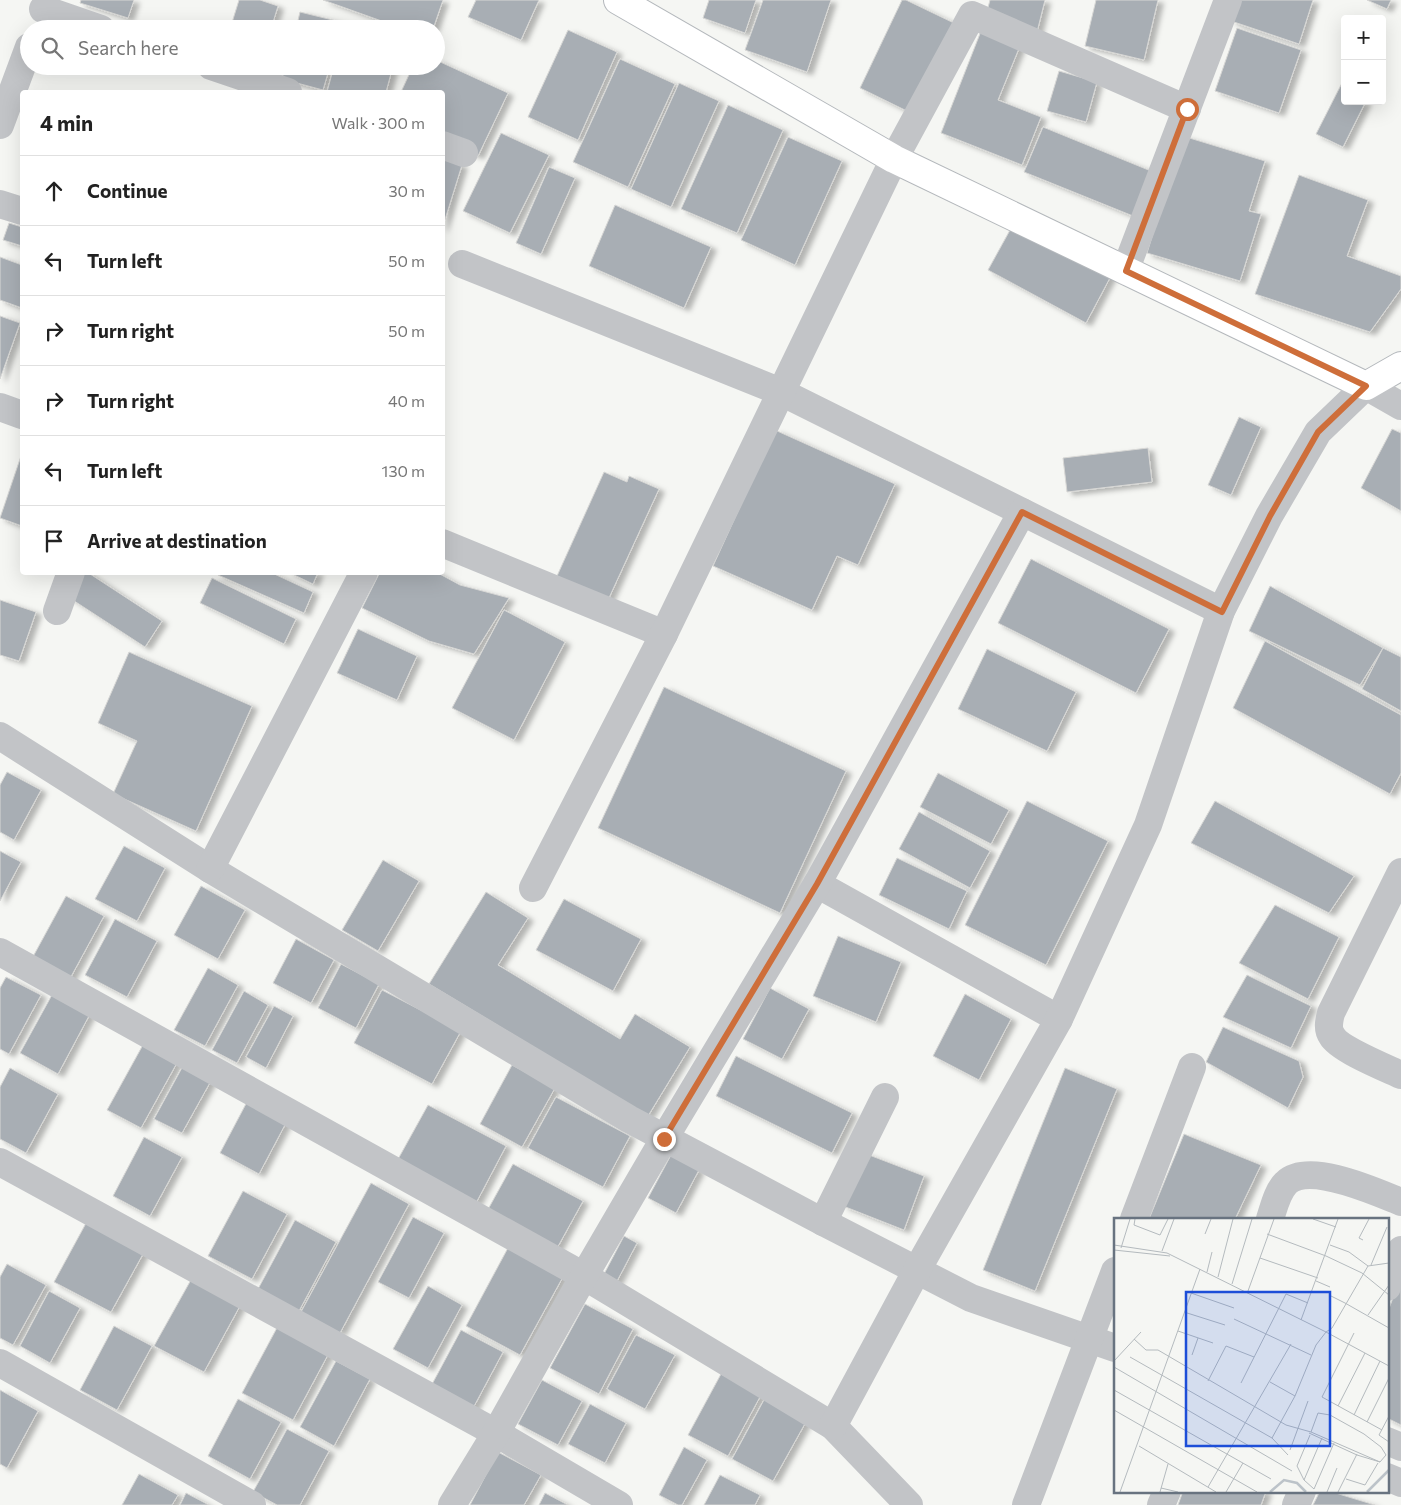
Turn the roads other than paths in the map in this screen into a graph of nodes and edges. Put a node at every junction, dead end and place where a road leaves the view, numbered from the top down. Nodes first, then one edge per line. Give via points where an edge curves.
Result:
1 (618, 0) edge
2 (1228, 0) edge
3 (42, 12) edge
4 (70, 20) edge
5 (20, 71) edge
6 (238, 75) edge
7 (282, 90) edge
8 (1187, 109) junction
9 (0, 125) edge
10 (894, 159) junction
11 (0, 204) edge
12 (20, 211) edge
13 (462, 264) dead end
14 (1126, 271) junction
15 (1401, 366) edge
16 (1366, 386) junction
17 (781, 392) junction
18 (1401, 406) edge
19 (0, 407) edge
20 (20, 414) edge
21 (1022, 512) junction
22 (445, 544) edge
23 (70, 575) edge
24 (362, 575) edge
25 (57, 612) dead end
26 (1222, 612) junction
27 (664, 634) junction
28 (0, 736) edge
29 (210, 869) junction
30 (1401, 872) edge
31 (817, 884) junction
32 (533, 888) dead end
33 (0, 952) edge
34 (1059, 1020) junction
35 (1192, 1066) dead end
36 (1401, 1075) edge
37 (885, 1097) dead end
38 (664, 1139) junction
39 (0, 1162) edge
40 (1401, 1202) edge
41 (1134, 1218) edge
42 (1270, 1218) edge
43 (822, 1222) junction
44 (1401, 1250) edge
45 (917, 1270) junction
46 (1114, 1274) edge
47 (584, 1276) junction
48 (1388, 1284) edge
49 (1089, 1340) junction
50 (1114, 1348) edge
51 (0, 1363) edge
52 (833, 1426) junction
53 (496, 1433) junction
54 (1388, 1441) edge
55 (1401, 1447) edge
56 (1388, 1476) edge
57 (1401, 1483) edge
58 (1167, 1492) edge
59 (1302, 1492) edge
60 (252, 1505) edge
61 (452, 1505) edge
62 (619, 1505) edge
63 (909, 1505) edge
64 (1026, 1505) edge
65 (1161, 1505) edge
66 (1296, 1505) edge

1 - 10 main road
2 - 8 street
3 - 4 street
5 - 9 street
6 - 7 street
8 - 10 street via 972,15
8 - 14 street
10 - 14 main road
10 - 17 street
11 - 12 street
13 - 17 street
14 - 16 main road
15 - 16 main road
16 - 18 street
16 - 26 street via 1318,432 1270,516
17 - 21 street
17 - 27 street
19 - 20 street
21 - 26 street
21 - 31 street
22 - 27 street
23 - 25 street
24 - 29 street
26 - 34 street via 1148,825
27 - 32 street
28 - 29 street
29 - 38 street
30 - 36 street via 1331,1013 1328,1026 1332,1037 1342,1046
31 - 34 street
31 - 38 street
33 - 47 street
34 - 45 street
35 - 41 street
37 - 43 street
38 - 43 street
38 - 47 street
39 - 53 street
40 - 42 street via 1344,1180 1297,1177 1280,1190
43 - 45 street
44 - 48 street
45 - 49 street via 971,1298
45 - 52 street
46 - 49 street
47 - 52 street
47 - 53 street
49 - 50 street
49 - 64 street
51 - 60 street
52 - 63 street
53 - 61 street
53 - 62 street
54 - 55 street
56 - 57 street
58 - 65 street
59 - 66 street

